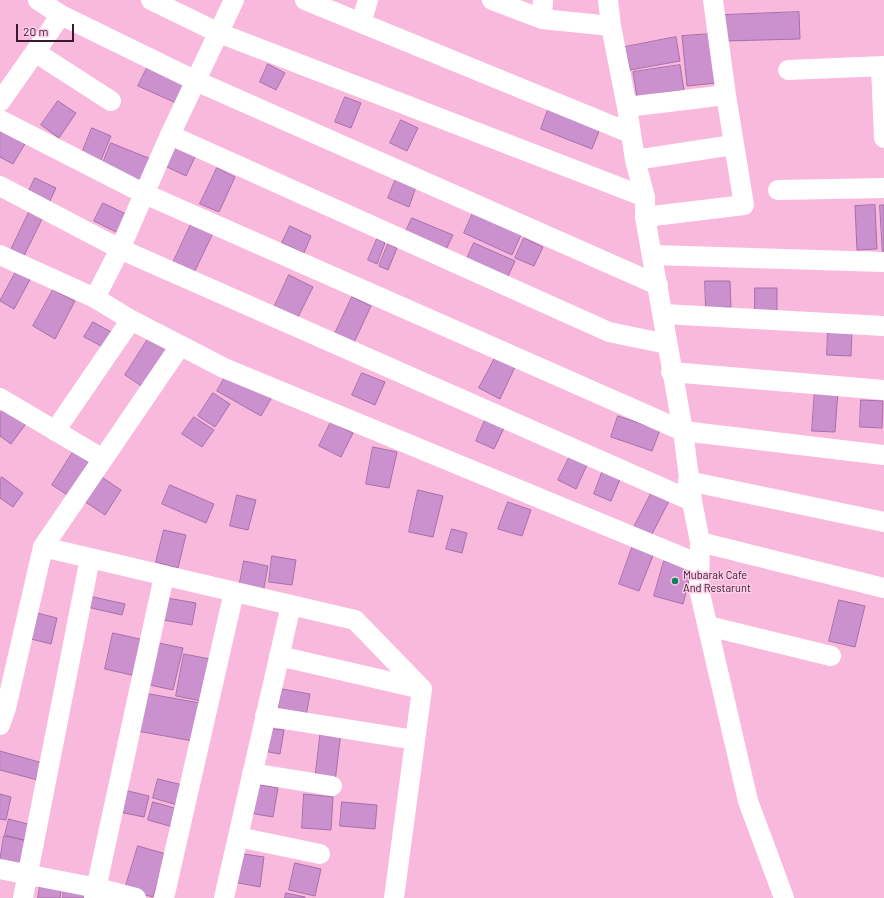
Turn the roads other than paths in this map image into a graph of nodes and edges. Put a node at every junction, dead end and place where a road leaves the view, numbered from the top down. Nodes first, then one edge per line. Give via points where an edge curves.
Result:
1 (38, 0) edge
2 (151, 0) edge
3 (234, 0) edge
4 (305, 0) edge
5 (368, 0) edge
6 (492, 0) edge
7 (543, 0) edge
8 (608, 0) edge
9 (713, 0) edge
10 (61, 15) junction
11 (542, 20) junction
12 (360, 23) junction
13 (611, 26) junction
14 (219, 33) junction
15 (35, 52) junction
16 (882, 67) edge
17 (788, 70) dead end
18 (196, 81) junction
19 (726, 96) junction
20 (111, 101) dead end
21 (0, 102) edge
22 (627, 107) junction
23 (0, 120) edge
24 (630, 133) junction
25 (170, 135) junction
26 (884, 138) edge
27 (733, 145) junction
28 (635, 160) junction
29 (0, 186) edge
30 (884, 188) edge
31 (778, 190) dead end
32 (145, 194) junction
33 (645, 198) junction
34 (645, 217) junction
35 (120, 249) junction
36 (0, 255) edge
37 (653, 255) junction
38 (884, 262) edge
39 (658, 285) junction
40 (94, 298) junction
41 (663, 314) junction
42 (132, 320) junction
43 (884, 326) edge
44 (667, 344) junction
45 (180, 346) junction
46 (671, 372) junction
47 (884, 390) edge
48 (0, 398) edge
49 (54, 431) junction
50 (683, 431) junction
51 (884, 455) edge
52 (102, 460) junction
53 (688, 481) junction
54 (692, 502) junction
55 (884, 522) edge
56 (700, 542) junction
57 (43, 547) junction
58 (90, 558) junction
59 (699, 564) junction
60 (164, 576) junction
61 (884, 588) edge
62 (234, 592) junction
63 (291, 605) junction
64 (708, 626) junction
65 (279, 656) junction
66 (831, 656) dead end
67 (422, 689) junction
68 (265, 716) junction
69 (0, 725) edge
70 (415, 740) junction
71 (252, 773) junction
72 (332, 786) dead end
73 (238, 837) junction
74 (320, 854) dead end
75 (0, 870) edge
76 (28, 875) junction
77 (96, 893) edge
78 (23, 898) edge
79 (136, 898) edge
80 (164, 898) edge
81 (224, 898) edge
82 (394, 898) edge
83 (784, 898) edge

1 - 10 street
2 - 14 street
3 - 14 street
4 - 12 street
5 - 12 street
6 - 11 street
7 - 11 street
8 - 13 street
9 - 19 street
10 - 15 street
10 - 18 street
11 - 13 street
12 - 24 street
13 - 22 street
14 - 18 street
14 - 33 street
15 - 20 street
15 - 21 street
16 - 17 street
16 - 26 street
18 - 25 street
18 - 39 street
19 - 22 street
19 - 27 street
22 - 24 street
23 - 32 street
24 - 28 street
25 - 32 street
25 - 44 street via 609,332
27 - 28 street
27 - 34 street via 744,205
28 - 33 street
29 - 35 street
30 - 31 street
32 - 35 street
32 - 50 street
33 - 34 street
34 - 37 street
35 - 40 street
35 - 54 street
36 - 40 street
37 - 38 street
37 - 39 street
39 - 41 street
40 - 42 street
41 - 43 street
41 - 44 street
42 - 45 street
42 - 49 street
44 - 46 street
45 - 52 street
45 - 59 street via 224,368
46 - 47 street
46 - 50 street
48 - 49 street
49 - 52 street
50 - 51 street
50 - 53 street
52 - 57 street
53 - 54 street
53 - 55 street
54 - 56 street
56 - 59 street
56 - 61 street
57 - 58 street
57 - 69 street
58 - 60 street
58 - 76 street
59 - 64 street via 699,589
60 - 62 street
60 - 77 street
62 - 63 street
62 - 80 street
63 - 65 street
63 - 67 street via 355,620
64 - 66 street
64 - 83 street via 748,801
65 - 67 street
65 - 68 street
67 - 70 street
68 - 70 street
68 - 71 street
70 - 82 street
71 - 72 street
71 - 73 street
73 - 74 street
73 - 81 street
75 - 76 street
76 - 77 street
76 - 78 street
77 - 79 street

